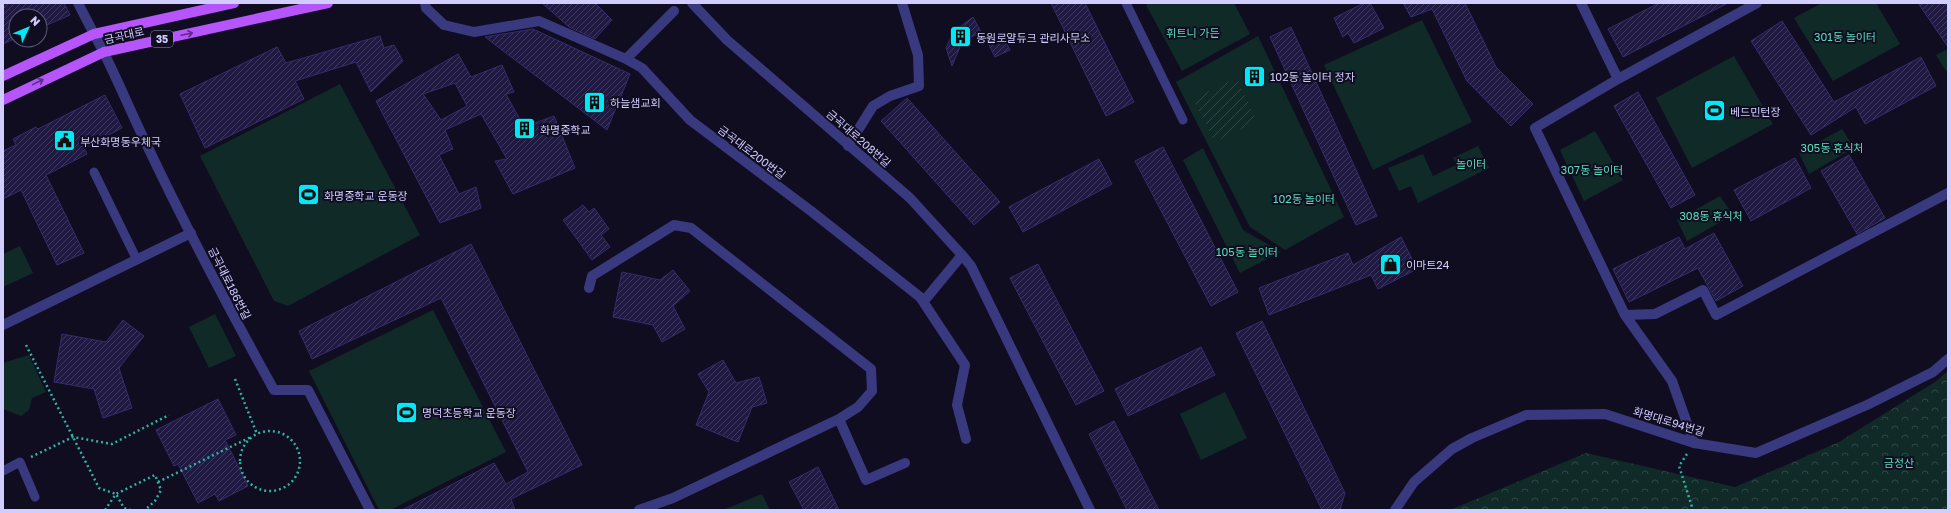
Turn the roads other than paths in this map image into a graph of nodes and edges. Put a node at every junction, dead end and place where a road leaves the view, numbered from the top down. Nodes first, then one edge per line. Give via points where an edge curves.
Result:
1 (78, 3) edge
2 (234, 3) edge
3 (328, 3) edge
4 (425, 3) edge
5 (692, 3) edge
6 (902, 3) edge
7 (1126, 3) edge
8 (1581, 3) edge
9 (1757, 3) edge
10 (674, 11) dead end
11 (94, 34) junction
12 (104, 52) junction
13 (626, 59) junction
14 (3, 76) edge
15 (1618, 79) junction
16 (3, 100) edge
17 (1183, 120) dead end
18 (848, 146) junction
19 (94, 172) dead end
20 (1948, 192) edge
21 (191, 233) junction
22 (962, 256) junction
23 (137, 260) junction
24 (589, 288) dead end
25 (924, 302) junction
26 (1625, 315) junction
27 (3, 325) edge
28 (1948, 359) edge
29 (839, 419) junction
30 (966, 439) dead end
31 (1694, 443) junction
32 (905, 463) dead end
33 (3, 471) edge
34 (35, 497) dead end
35 (370, 510) edge
36 (639, 510) edge
37 (1090, 510) edge
38 (1395, 510) edge

1 - 11 street, 금곡대로186번길
2 - 11 main road, 금곡대로 / 35
12 -> 3 main road, 금곡대로 / 35
4 - 13 street, 금곡대로200번길 via 426,8 444,25 474,32 539,21
5 - 18 street, 금곡대로208번길 via 727,40
6 - 18 street via 918,55 919,86 890,96 873,106
7 - 17 lane
8 - 15 street
9 - 15 street
10 - 13 street
11 - 12 street, 금곡대로186번길
11 - 14 main road, 금곡대로 / 35
16 -> 12 main road, 금곡대로 / 35
12 - 21 street, 금곡대로186번길
13 - 25 street, 금곡대로200번길 via 642,68 690,120 811,211
15 - 26 street via 1535,128
18 - 22 street, 금곡대로208번길 via 910,198
19 - 23 lane
20 - 26 street via 1716,315 1703,290 1655,314
21 - 23 street
21 - 35 street, 금곡대로186번길 via 274,390 308,390
22 - 25 street
22 - 37 street, 금곡대로208번길 via 971,266
23 - 27 street
24 - 29 street via 592,276 674,225 691,228 871,369 872,391 858,407
25 - 30 street, 금곡대로200번길 via 965,365 957,405
26 - 31 street via 1672,381
28 - 31 street, 화명대로94번길 via 1933,372 1867,405 1756,453
29 - 32 street via 866,480
29 - 36 street via 673,498
31 - 38 street, 화명대로94번길 via 1605,414 1526,415 1452,449 1414,482
33 - 34 lane via 20,462

